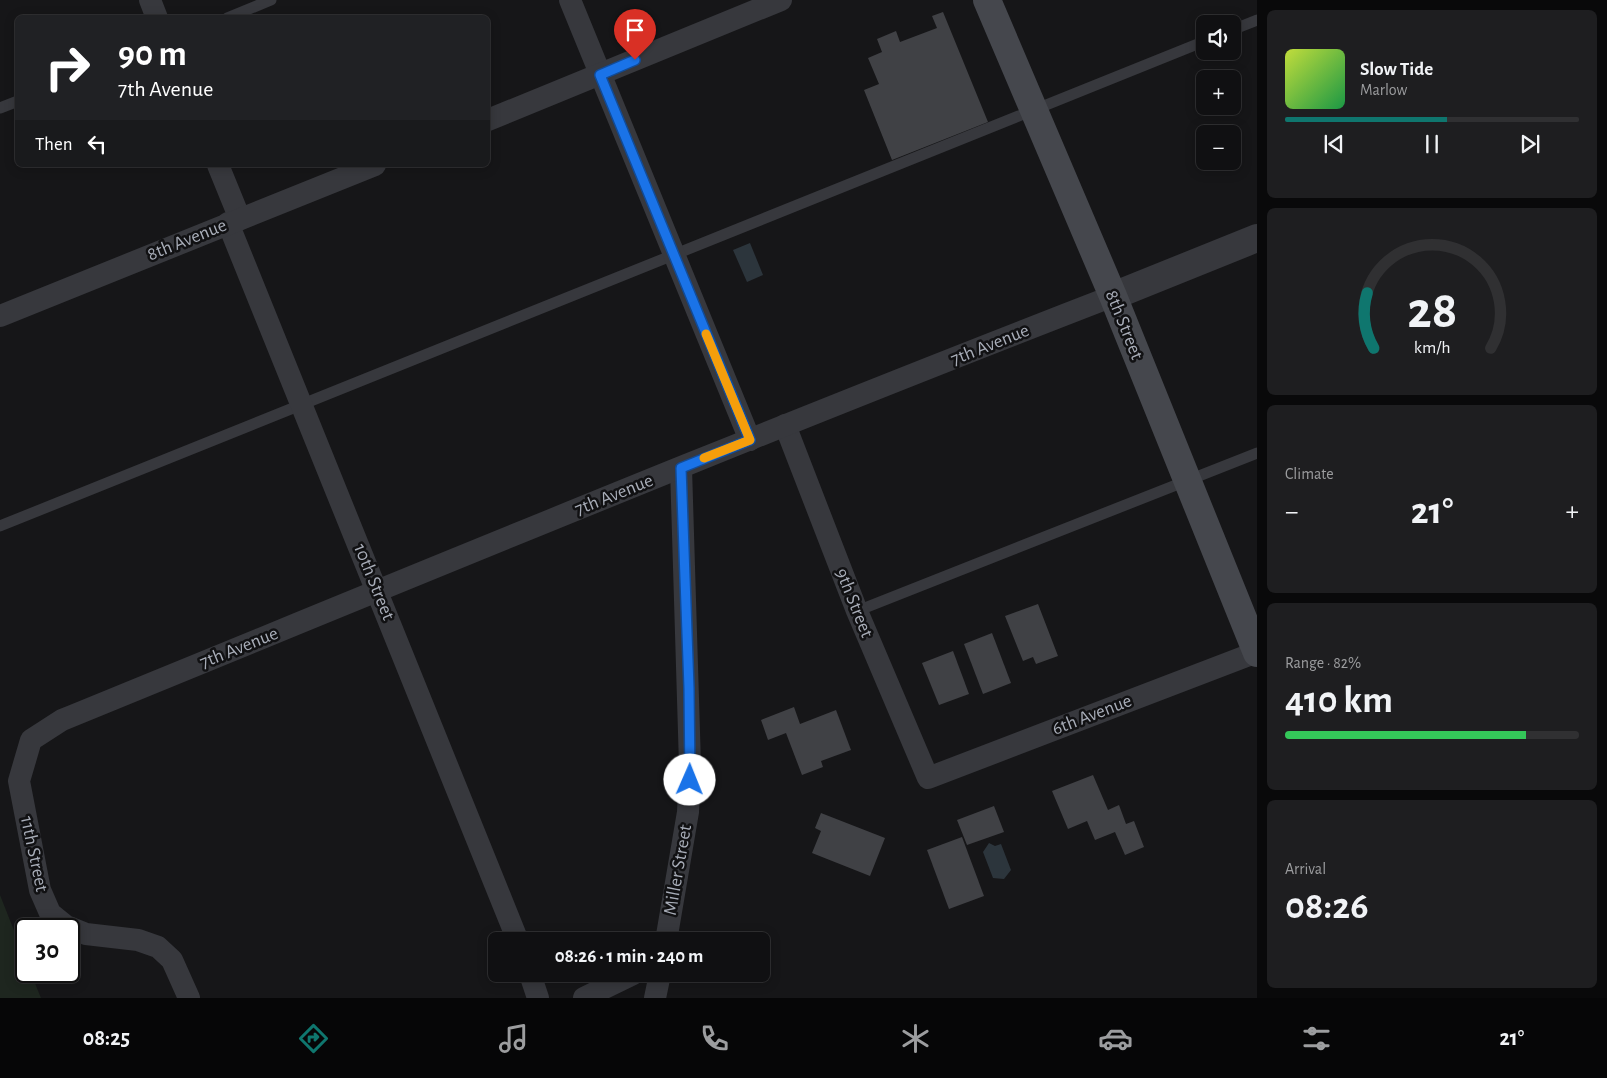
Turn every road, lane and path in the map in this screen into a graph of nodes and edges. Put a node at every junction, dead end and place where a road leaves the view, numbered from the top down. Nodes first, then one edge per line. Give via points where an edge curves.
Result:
1 (150, 0) edge
2 (271, 0) edge
3 (570, 0) edge
4 (781, 0) edge
5 (987, 0) edge
6 (156, 15) edge
7 (234, 15) edge
8 (1257, 20) edge
9 (1241, 26) edge
10 (1196, 45) edge
11 (600, 75) junction
12 (15, 102) edge
13 (0, 108) edge
14 (1034, 111) junction
15 (490, 119) edge
16 (219, 167) edge
17 (370, 167) edge
18 (234, 221) junction
19 (1257, 238) edge
20 (673, 255) junction
21 (1113, 296) junction
22 (0, 316) edge
23 (302, 405) junction
24 (785, 425) junction
25 (750, 440) junction
26 (1257, 453) edge
27 (681, 468) junction
28 (1188, 481) junction
29 (0, 526) edge
30 (378, 591) junction
31 (857, 611) junction
32 (1257, 652) edge
33 (31, 740) joint
34 (928, 778) joint
35 (514, 932) edge
36 (668, 932) edge
37 (533, 982) edge
38 (617, 982) edge
39 (658, 982) edge
40 (188, 998) edge
41 (538, 998) edge
42 (584, 998) edge
43 (655, 998) edge

1 - 6 street
2 - 7 lane
3 - 11 street
4 - 11 street
5 - 14 main road, 8th Street
8 - 9 lane
10 - 14 lane
11 - 15 street
11 - 20 street
12 - 13 lane
14 - 20 lane
14 - 21 main road, 8th Street
16 - 18 street, 10th Street
17 - 18 street, 8th Avenue
18 - 22 street, 8th Avenue
18 - 23 street, 10th Street
19 - 21 street, 7th Avenue
20 - 23 lane
20 - 25 street
21 - 24 street, 7th Avenue
21 - 28 main road, 8th Street
23 - 29 lane
23 - 30 street, 10th Street
24 - 25 street, 7th Avenue
24 - 31 street, 9th Street
25 - 27 street, 7th Avenue
26 - 28 lane
27 - 30 street, 7th Avenue
27 - 36 street, Miller Street via 690,765 688,812
28 - 31 lane
28 - 32 main road, 8th Street
30 - 33 street, 7th Avenue via 62,720
30 - 35 street, 10th Street
31 - 34 street, 9th Street
32 - 34 street, 6th Avenue
33 - 40 street, 11th Street via 19,781 40,890 50,913 66,926 86,934 138,940 158,946 172,960
37 - 41 street
38 - 42 street
39 - 43 street

